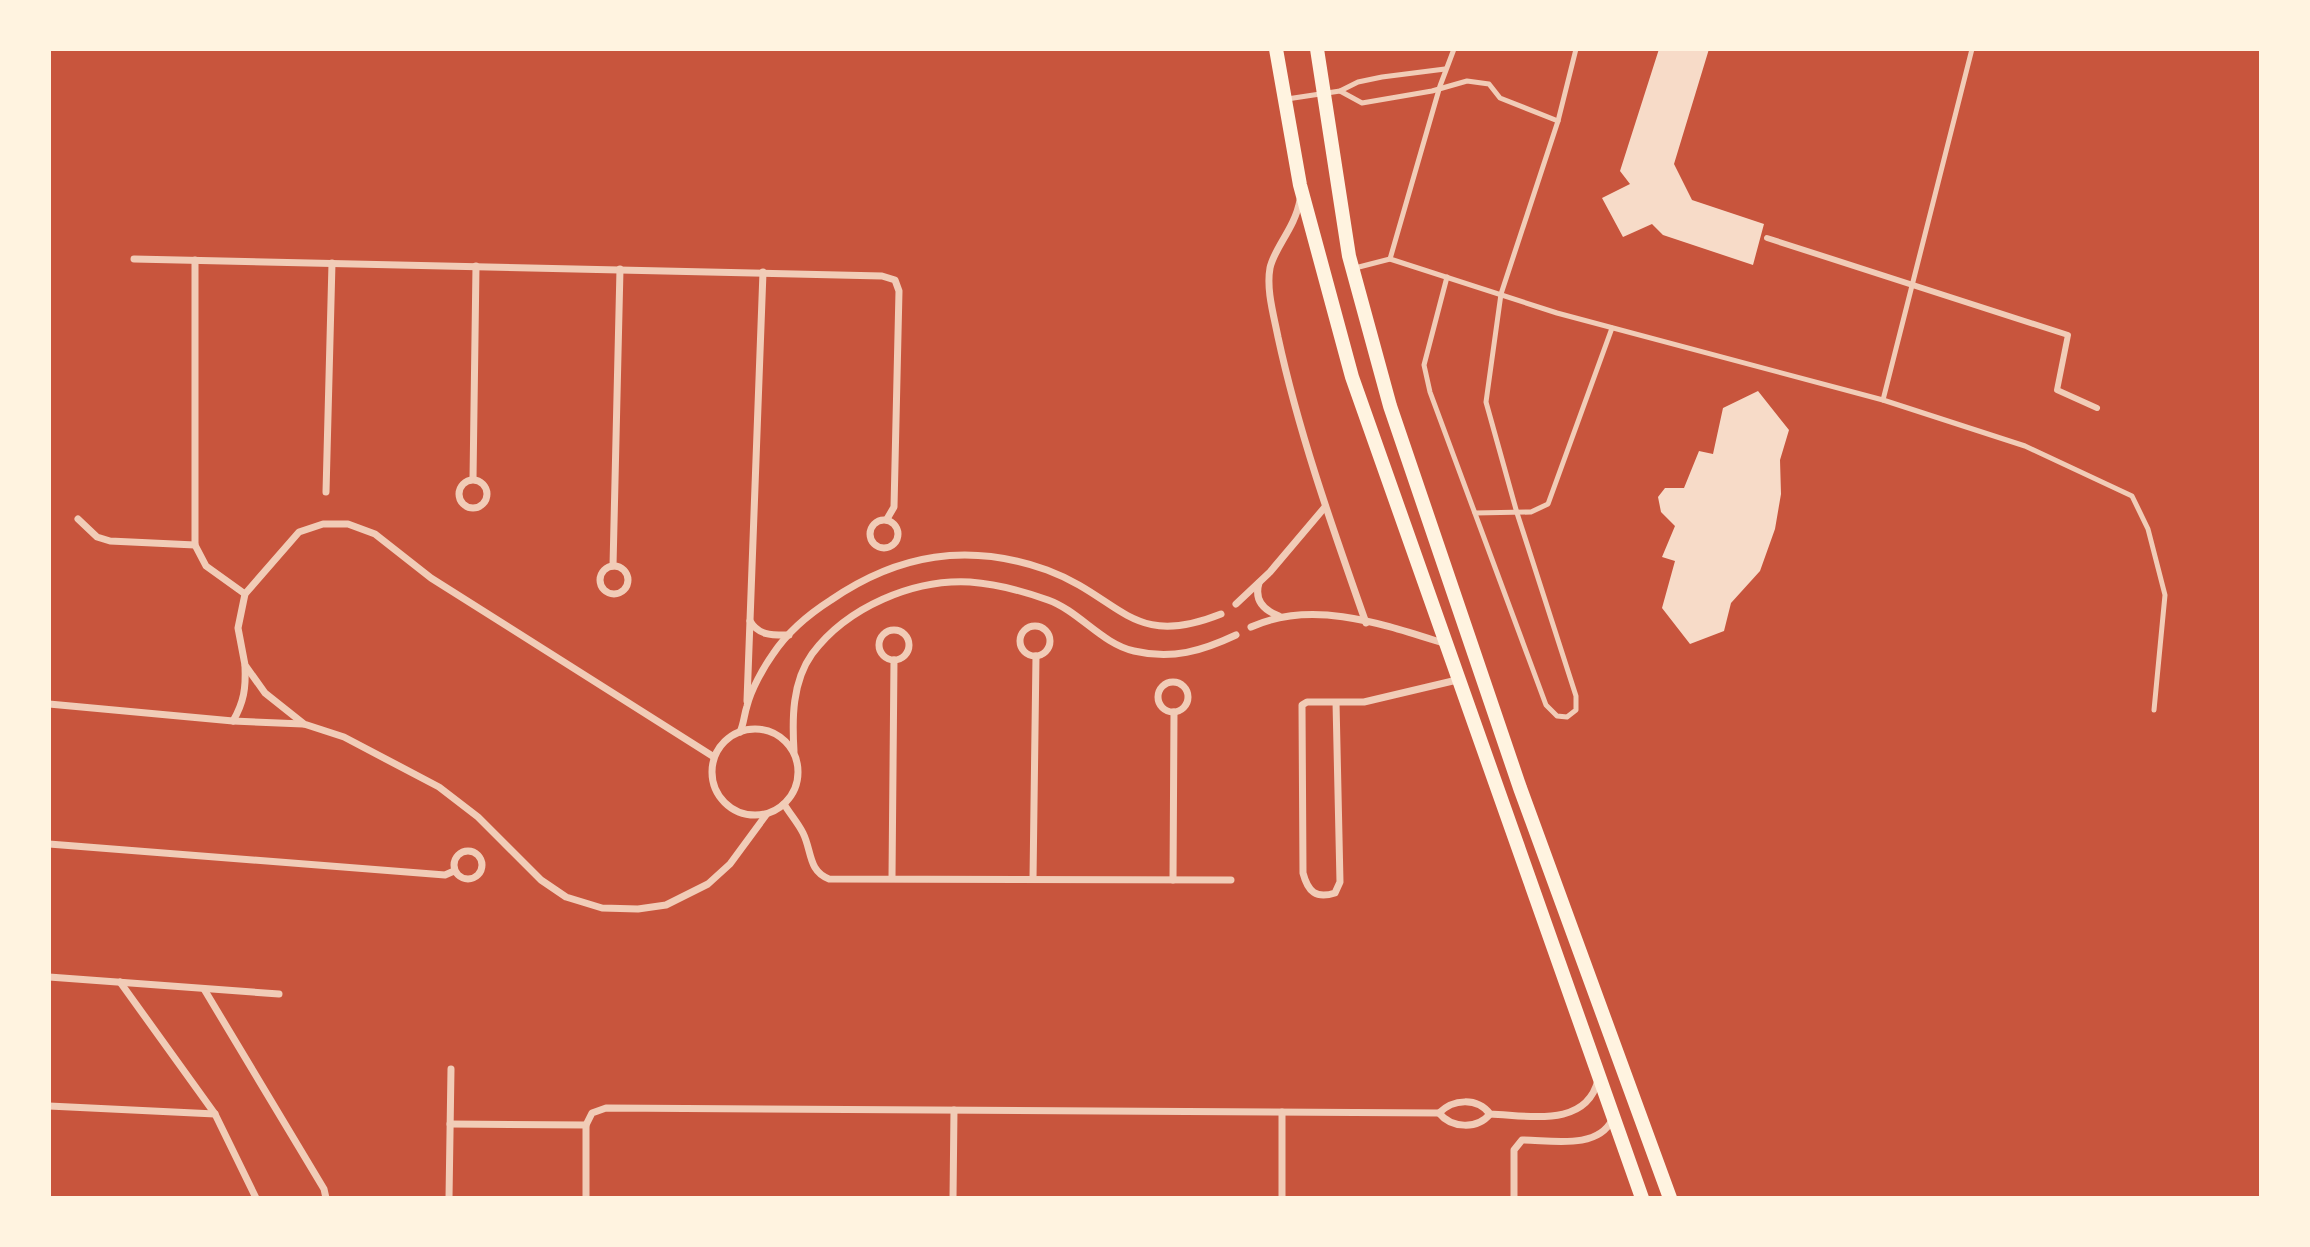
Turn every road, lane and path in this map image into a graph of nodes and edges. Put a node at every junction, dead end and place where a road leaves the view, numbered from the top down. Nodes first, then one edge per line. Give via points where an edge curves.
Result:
1 (1276, 49) edge
2 (1317, 49) edge
3 (1454, 49) edge
4 (1576, 49) edge
5 (1972, 49) edge
6 (1445, 69) junction
7 (1440, 86) junction
8 (1339, 91) junction
9 (1324, 93) junction
10 (1284, 100) junction
11 (1558, 121) junction
12 (1302, 192) junction
13 (1767, 238) dead end
14 (134, 259) dead end
15 (1390, 259) junction
16 (195, 260) junction
17 (332, 263) junction
18 (476, 266) junction
19 (620, 269) junction
20 (1352, 269) junction
21 (763, 272) junction
22 (1447, 277) junction
23 (1912, 286) junction
24 (1501, 294) junction
25 (1612, 328) junction
26 (1883, 400) junction
27 (2097, 408) dead end
28 (473, 479) junction
29 (326, 492) dead end
30 (1325, 506) junction
31 (1475, 513) junction
32 (1517, 513) junction
33 (78, 519) dead end
34 (887, 519) junction
35 (195, 545) junction
36 (613, 566) junction
37 (1259, 582) junction
38 (245, 594) junction
39 (1236, 604) dead end
40 (1221, 614) dead end
41 (1280, 616) junction
42 (749, 619) junction
43 (1366, 623) junction
44 (1251, 626) dead end
45 (789, 635) junction
46 (1236, 635) dead end
47 (1443, 643) junction
48 (1036, 656) junction
49 (894, 660) junction
50 (245, 665) junction
51 (1457, 680) junction
52 (1336, 702) junction
53 (49, 704) edge
54 (747, 706) junction
55 (2154, 710) dead end
56 (1174, 712) junction
57 (233, 721) junction
58 (304, 724) junction
59 (740, 732) junction
60 (794, 751) junction
61 (714, 757) junction
62 (784, 804) junction
63 (766, 815) junction
64 (49, 844) edge
65 (454, 872) junction
66 (892, 877) junction
67 (1033, 878) junction
68 (1173, 880) junction
69 (1231, 880) dead end
70 (49, 977) edge
71 (120, 982) junction
72 (204, 989) junction
73 (279, 994) dead end
74 (451, 1069) dead end
75 (1598, 1079) junction
76 (49, 1106) edge
77 (954, 1110) junction
78 (1282, 1112) junction
79 (1439, 1113) junction
80 (215, 1114) junction
81 (1490, 1114) junction
82 (1613, 1119) junction
83 (450, 1124) junction
84 (586, 1125) junction
85 (256, 1198) edge
86 (326, 1198) edge
87 (449, 1198) edge
88 (586, 1198) edge
89 (953, 1198) edge
90 (1282, 1198) edge
91 (1514, 1198) edge
92 (1642, 1198) edge
93 (1670, 1198) edge

1 - 10 main road
2 - 9 main road
3 - 6 lane
4 - 11 lane
5 - 23 lane
6 - 7 lane
6 - 8 lane via 1358,82
7 - 8 lane via 1362,103
7 - 11 lane via 1467,81 1489,84 1500,98
7 - 15 lane
8 - 9 lane
9 - 10 lane
9 - 20 main road
10 - 12 main road
11 - 24 lane
12 - 30 street via 1288,237 1270,267 1270,299
12 - 47 main road via 1352,377
13 - 23 street
14 - 16 street
15 - 20 lane
15 - 22 lane
16 - 17 street
16 - 35 street
17 - 18 street
17 - 29 street
18 - 19 street
18 - 28 street
19 - 21 street
19 - 36 street
20 - 93 main road via 1390,406 1520,788
21 - 34 street via 895,280 899,291 894,507
21 - 42 street
22 - 24 lane
22 - 31 lane via 1424,365
23 - 26 lane
23 - 27 street via 2068,335 2057,390
24 - 25 lane
24 - 32 lane via 1486,402
25 - 26 lane
25 - 32 lane via 1548,504
26 - 55 lane via 2025,446 2132,496 2148,528 2165,595
28 - 28 street via 464,482 458,496 469,508 484,503 486,488
30 - 37 street
30 - 43 street
31 - 32 lane
31 - 32 lane via 1546,705 1557,716 1567,717 1576,710 1576,696
33 - 35 street via 97,537 110,541
34 - 34 street via 872,524 869,532 870,540 884,548 897,539 898,531
35 - 38 street via 206,566
36 - 36 street via 605,568 599,583 610,595 625,590 629,582 621,568
37 - 39 street
37 - 41 street via 1262,606
38 - 50 street via 238,628
38 - 61 street via 299,532 323,524 348,524 375,534 431,578
40 - 45 street via 1178,627 1154,627 1132,620 1099,596 1046,570 997,558 948,555 904,561 863,578
41 - 43 street via 1325,615
41 - 44 street
42 - 45 street via 766,635
42 - 54 street
43 - 47 street
45 - 54 street via 772,655
46 - 60 street via 1199,652 1149,654 1131,651 1052,601 970,582 929,584 892,595 844,622 812,655 798,685 792,719
47 - 51 main road
48 - 48 street via 1046,652 1051,643 1040,626 1022,634 1020,644 1026,653
48 - 67 street
49 - 49 street via 904,656 909,647 906,637 888,631 880,638 879,648 884,657
49 - 66 street
50 - 57 street via 246,688
50 - 58 street via 265,693
51 - 52 street via 1364,702
51 - 75 main road
52 - 52 street via 1340,882 1335,892 1323,897 1306,886 1303,873 1300,710 1307,702
53 - 57 street
54 - 59 street
56 - 56 street via 1188,699 1186,689 1168,683 1158,700 1164,709
56 - 68 street
57 - 58 street
58 - 63 street via 344,737 439,787 478,817 541,880 566,897 602,908 666,905 708,884 730,864
59 - 60 street via 771,732
59 - 61 street via 722,744
60 - 62 street via 797,787
61 - 63 street via 712,778 726,805 738,813
62 - 63 street
62 - 66 street via 804,833 819,876 829,880
64 - 65 street
65 - 65 street via 460,878 476,877 482,863 472,851 463,851 453,863
66 - 67 street
67 - 68 street
68 - 69 street
70 - 71 street
71 - 72 street
71 - 80 street
72 - 73 street
72 - 86 street via 288,1124
74 - 83 street
75 - 81 street via 1587,1103 1570,1113
75 - 82 main road
76 - 80 street
77 - 78 street
77 - 84 street via 606,1108 592,1113
77 - 89 street
78 - 79 street
78 - 90 street
79 - 81 street via 1460,1102 1481,1105
79 - 81 street via 1451,1124 1460,1125 1481,1122
80 - 85 street
82 - 91 street via 1603,1133 1590,1140 1517,1143
82 - 92 main road
83 - 84 street
83 - 87 street
84 - 88 street

